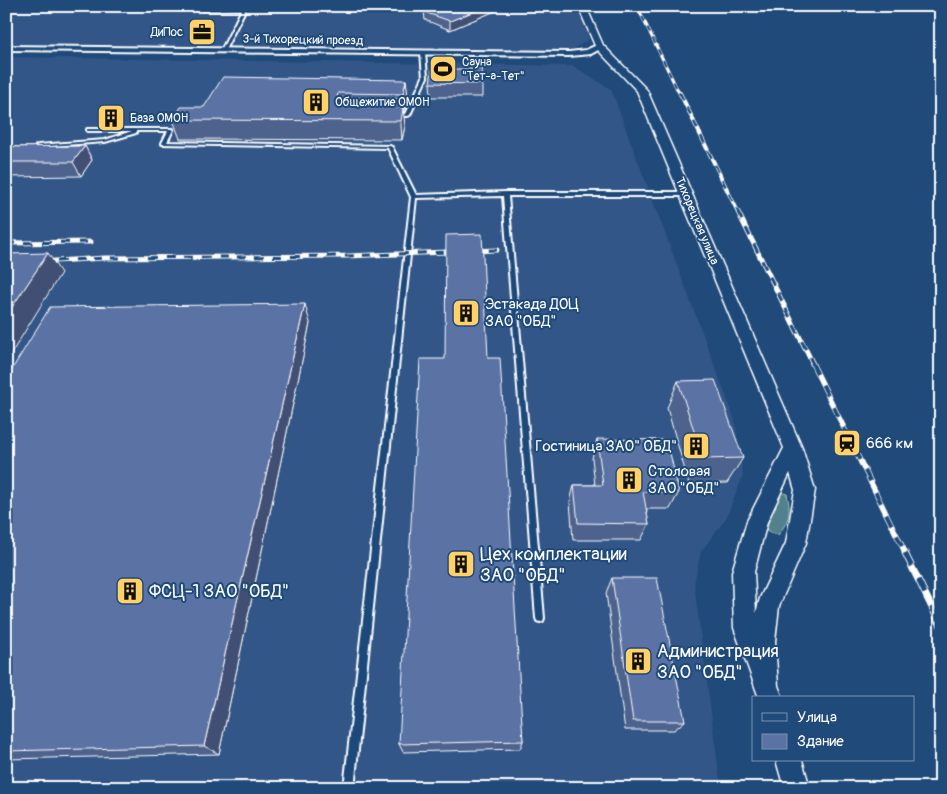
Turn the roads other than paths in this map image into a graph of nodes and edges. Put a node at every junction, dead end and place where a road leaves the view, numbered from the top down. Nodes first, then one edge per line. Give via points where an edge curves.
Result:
1 (200, 6) edge
2 (582, 6) edge
3 (245, 7) edge
4 (599, 46) junction
5 (6, 48) edge
6 (223, 50) junction
7 (423, 52) junction
8 (390, 115) edge
9 (89, 130) dead end
10 (142, 130) junction
11 (38, 146) edge
12 (506, 194) junction
13 (686, 194) junction
14 (414, 198) junction
15 (793, 448) junction
16 (540, 618) dead end
17 (769, 691) edge
18 (790, 762) edge
19 (349, 788) edge
20 (797, 788) edge

1 - 3 lane via 203,9
2 - 4 street, Тихорецкая улица
3 - 6 lane
4 - 7 street, 3-й Тихорецкий проезд via 588,52 569,54
4 - 13 street, Тихорецкая улица via 642,90
5 - 6 street, 3-й Тихорецкий проезд
6 - 7 street, 3-й Тихорецкий проезд
7 - 8 lane via 426,76 408,115
9 - 10 lane
10 - 11 lane via 105,141
10 - 14 lane via 171,130 164,143 390,147
12 - 13 lane
12 - 14 lane
12 - 16 lane
13 - 15 street, Тихорецкая улица
14 - 19 lane
15 - 17 street, Тихорецкая улица via 805,490 796,543 768,606 763,641
15 - 17 street, Тихорецкая улица via 757,521 743,572 745,628
18 - 20 street

